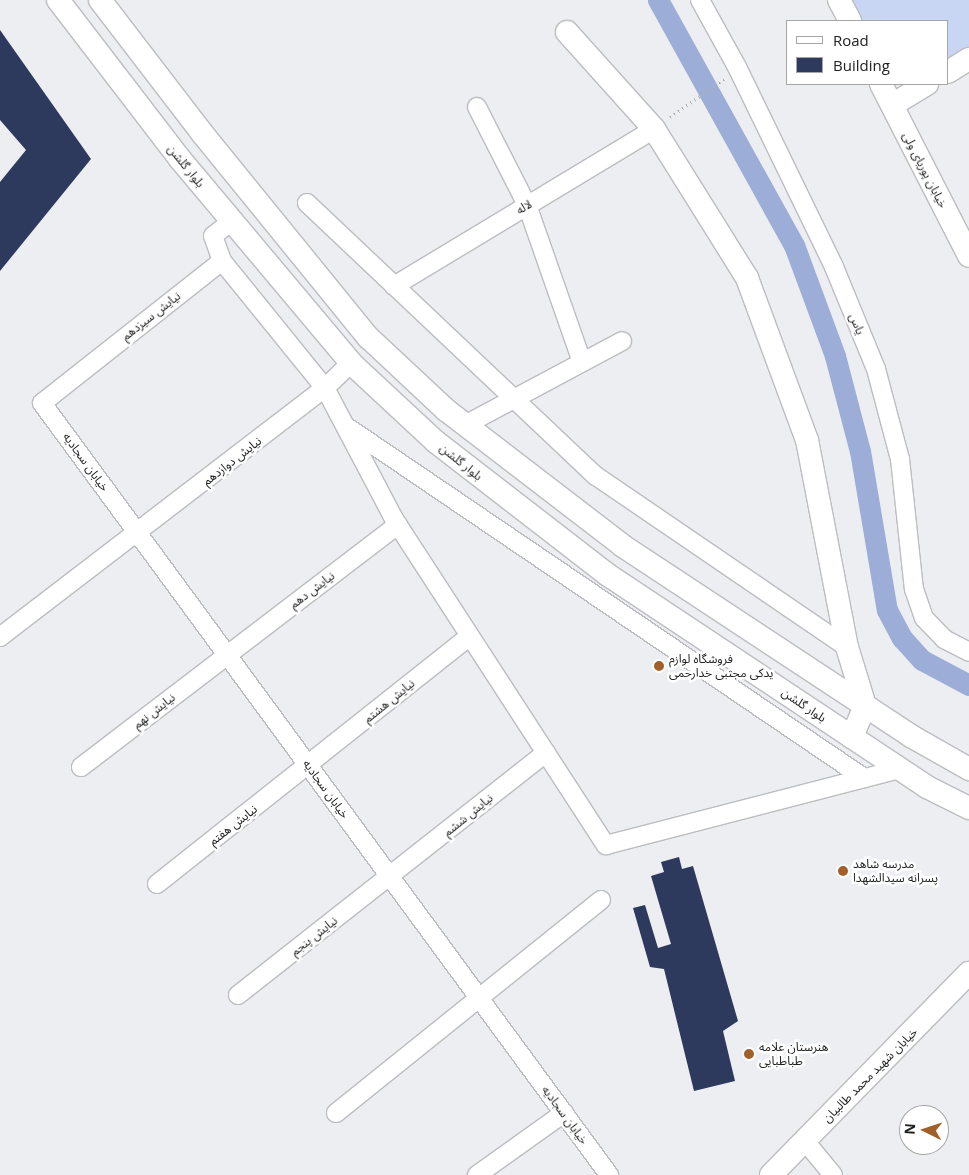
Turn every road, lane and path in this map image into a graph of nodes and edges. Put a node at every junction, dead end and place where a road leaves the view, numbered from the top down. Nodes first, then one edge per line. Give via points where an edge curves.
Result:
1 (58, 0) edge
2 (100, 0) edge
3 (700, 0) edge
4 (839, 0) edge
5 (849, 20) edge
6 (567, 32) dead end
7 (969, 59) edge
8 (949, 71) edge
9 (721, 82) dead end
10 (882, 85) edge
11 (925, 85) edge
12 (892, 105) junction
13 (477, 107) dead end
14 (675, 113) dead end
15 (654, 129) junction
16 (306, 203) dead end
17 (527, 205) junction
18 (232, 221) junction
19 (969, 256) edge
20 (222, 261) junction
21 (394, 286) junction
22 (622, 340) dead end
23 (582, 362) junction
24 (351, 363) junction
25 (325, 388) junction
26 (514, 399) junction
27 (42, 402) joint
28 (465, 425) junction
29 (345, 426) junction
30 (398, 525) junction
31 (138, 534) junction
32 (470, 636) junction
33 (0, 637) edge
34 (848, 647) junction
35 (969, 652) edge
36 (227, 654) junction
37 (866, 706) junction
38 (852, 737) junction
39 (546, 753) junction
40 (309, 766) junction
41 (81, 767) dead end
42 (969, 768) edge
43 (899, 769) junction
44 (864, 778) junction
45 (969, 808) edge
46 (391, 878) junction
47 (157, 884) dead end
48 (601, 900) dead end
49 (969, 974) edge
50 (238, 996) dead end
51 (480, 999) junction
52 (336, 1113) dead end
53 (564, 1113) junction
54 (805, 1141) junction
55 (477, 1175) edge
56 (609, 1175) edge
57 (771, 1175) edge
58 (833, 1175) edge

1 - 18 street, بلوار گلشن via 180,160
2 - 28 street via 202,133 368,337
3 - 35 street, یاس via 737,67 830,259 876,370 900,458 914,589 924,618 944,639
4 - 5 street
6 - 15 street
7 - 8 street
9 - 14 path
10 - 12 street, خیابان پوریای ولی
11 - 12 street
12 - 19 street, خیابان پوریای ولی
13 - 17 street
15 - 17 street, لاله
15 - 34 street via 751,287 807,440
16 - 21 street
17 - 21 street, لاله
17 - 23 street
18 - 20 street via 213,236
18 - 24 street, بلوار گلشن
20 - 25 street
20 - 27 street, نیایش سیزدهم
21 - 26 street
22 - 23 street
23 - 26 street
24 - 25 street, نیایش دوازدهم
24 - 38 street, بلوار گلشن via 436,442 608,575
25 - 29 street
25 - 31 street, نیایش دوازدهم
26 - 28 street
26 - 34 street via 596,476
27 - 31 street, خیابان سجادیه
28 - 37 street via 623,546
29 - 30 street
29 - 44 street
30 - 32 street
30 - 36 street, نیایش دهم
31 - 33 street, نیایش دوازدهم
31 - 36 street, خیابان سجادیه
32 - 39 street
32 - 40 street, نیایش هشتم
34 - 37 street
36 - 40 street, خیابان سجادیه
36 - 41 street, نیایش نهم
37 - 38 street
37 - 42 street
38 - 43 street, بلوار گلشن
39 - 44 street via 606,845
39 - 46 street, نیایش ششم
40 - 46 street, خیابان سجادیه
40 - 47 street, نیایش هفتم
43 - 44 street
43 - 45 street, بلوار گلشن
46 - 50 street, نیایش پنجم
46 - 51 street, خیابان سجادیه
48 - 51 street
49 - 54 street, خیابان شهید محمد طالبیان
51 - 52 street
51 - 53 street, خیابان سجادیه
53 - 55 street
53 - 56 street, خیابان سجادیه
54 - 57 street, خیابان شهید محمد طالبیان
54 - 58 street

